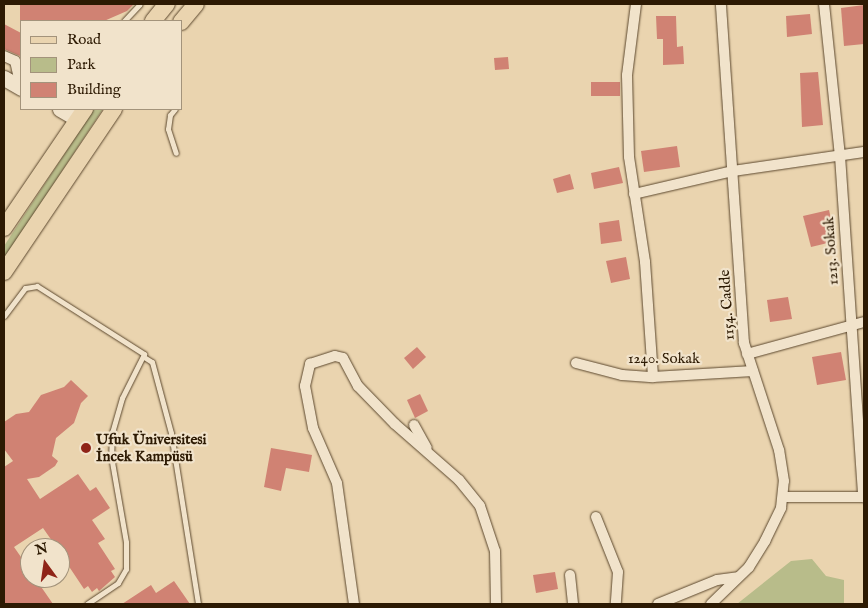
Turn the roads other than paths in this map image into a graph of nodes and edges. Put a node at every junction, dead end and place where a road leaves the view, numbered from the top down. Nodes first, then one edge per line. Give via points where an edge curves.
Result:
1 (140, 4) edge
2 (167, 4) edge
3 (196, 4) edge
4 (636, 4) edge
5 (721, 4) edge
6 (824, 4) edge
7 (125, 20) edge
8 (154, 20) edge
9 (182, 21) edge
10 (4, 56) edge
11 (4, 78) edge
12 (20, 83) edge
13 (20, 86) edge
14 (64, 110) edge
15 (113, 110) edge
16 (174, 110) edge
17 (81, 114) edge
18 (864, 152) edge
19 (176, 153) dead end
20 (840, 156) junction
21 (733, 170) junction
22 (634, 194) junction
23 (4, 228) edge
24 (4, 272) edge
25 (4, 316) edge
26 (864, 322) edge
27 (850, 325) junction
28 (747, 354) junction
29 (144, 357) junction
30 (576, 363) dead end
31 (753, 371) junction
32 (653, 377) junction
33 (414, 425) dead end
34 (435, 459) junction
35 (783, 497) junction
36 (864, 497) edge
37 (596, 517) dead end
38 (570, 575) dead end
39 (738, 577) junction
40 (87, 604) edge
41 (198, 604) edge
42 (354, 604) edge
43 (496, 604) edge
44 (573, 604) edge
45 (616, 604) edge
46 (658, 604) edge
47 (711, 604) edge

1 - 7 lane
2 - 8 main road
3 - 9 main road
4 - 22 street via 627,75 629,157
5 - 21 street, 1154. Cadde
6 - 20 street, 1213. Sokak
10 - 12 street via 15,61
11 - 13 main road
14 - 17 main road
15 - 24 main road
16 - 19 lane via 168,129
17 - 23 main road
18 - 20 street
20 - 21 street
20 - 27 street, 1213. Sokak
21 - 22 street
21 - 28 street, 1154. Cadde
22 - 32 street via 646,280
25 - 29 lane via 25,288 37,286 141,350
26 - 27 street
27 - 28 street
27 - 36 street, 1213. Sokak
28 - 31 street, 1154. Cadde
29 - 40 lane via 122,398 112,432 111,456 126,542 126,570 118,583
29 - 41 lane via 152,362 171,433
30 - 32 street, 1240. Sokak via 622,375
31 - 32 street, 1240. Sokak
31 - 35 street, 1154. Cadde via 783,466
33 - 34 street
34 - 42 street via 358,386 343,358 335,356 310,364 305,386 308,403 313,428 337,483
34 - 43 street via 459,480 480,506 488,525 498,568
35 - 36 street
35 - 39 street, 1154. Cadde via 765,541
37 - 45 street via 618,572
38 - 44 street
39 - 46 street via 717,580
39 - 47 street, 1154. Cadde

